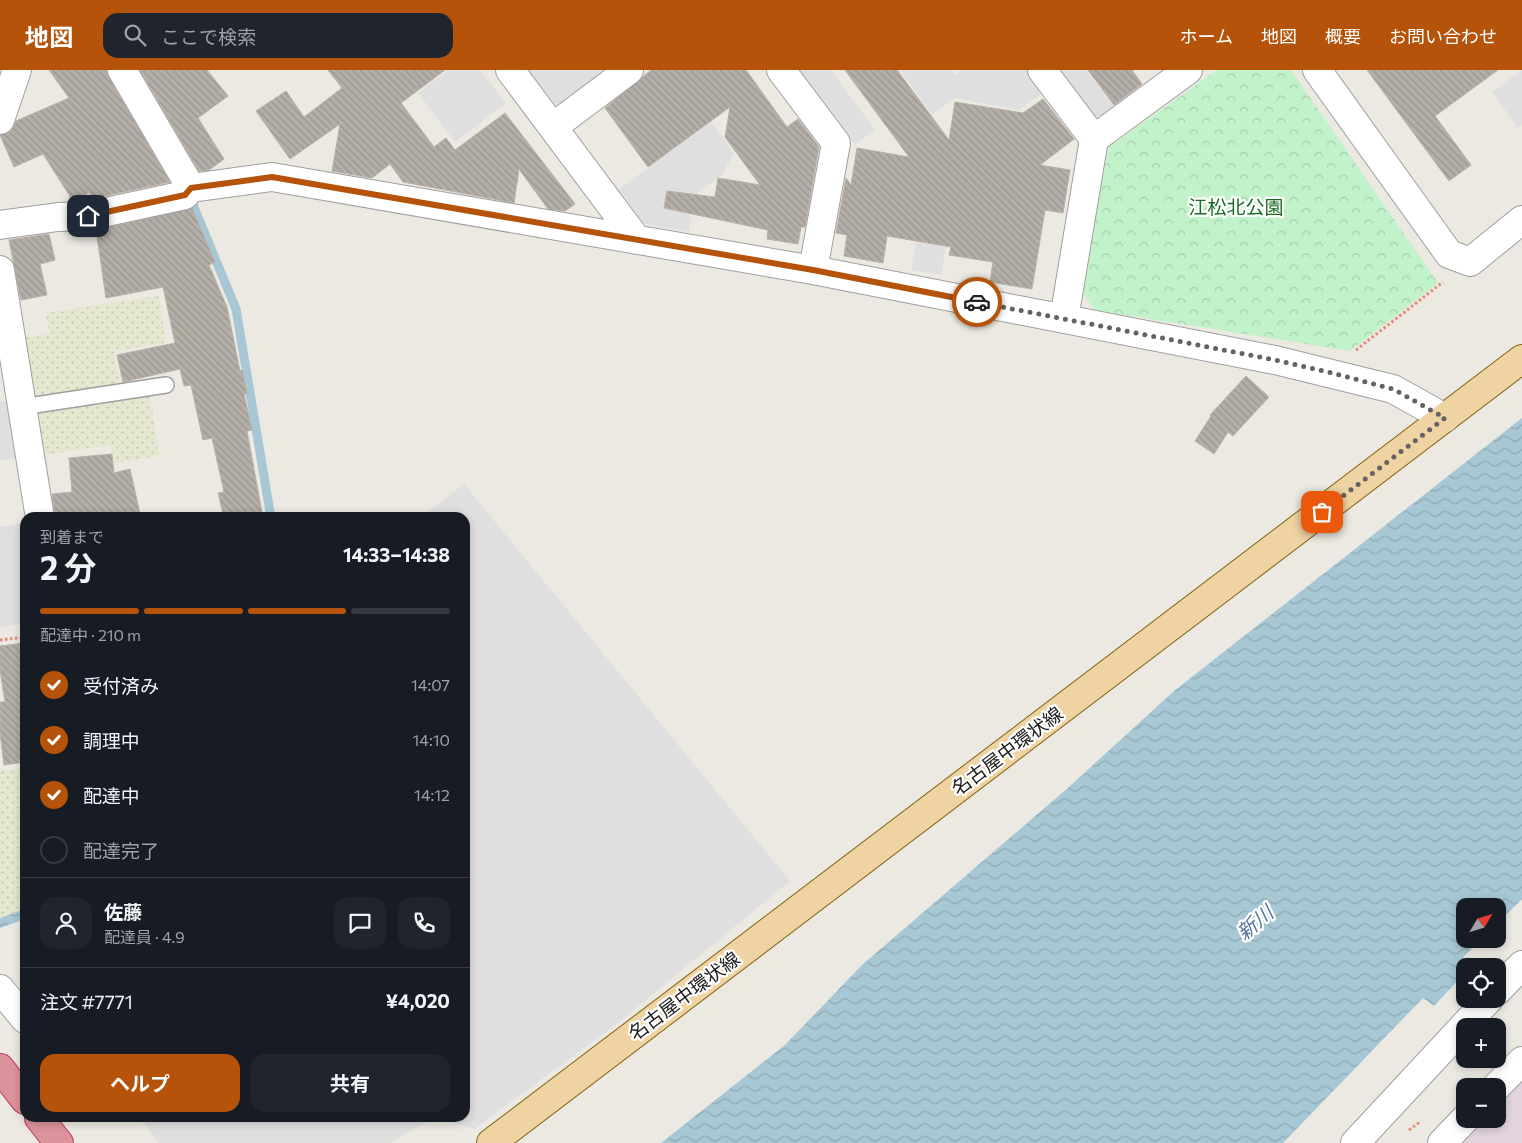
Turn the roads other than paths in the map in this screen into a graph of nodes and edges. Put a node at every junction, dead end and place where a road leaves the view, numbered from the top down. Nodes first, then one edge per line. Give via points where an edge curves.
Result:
1 (17, 70) edge
2 (122, 70) edge
3 (510, 70) edge
4 (629, 70) edge
5 (781, 70) edge
6 (1042, 70) edge
7 (1188, 70) edge
8 (1317, 70) edge
9 (0, 120) edge
10 (552, 127) junction
11 (1094, 139) junction
12 (191, 188) junction
13 (1522, 220) edge
14 (0, 225) edge
15 (637, 240) junction
16 (0, 270) edge
17 (813, 270) junction
18 (1064, 319) junction
19 (1522, 359) edge
20 (166, 385) dead end
21 (22, 407) junction
22 (1445, 418) junction
23 (39, 512) edge
24 (1522, 965) edge
25 (1506, 982) edge
26 (0, 989) edge
27 (1481, 1008) edge
28 (20, 1013) edge
29 (1522, 1061) edge
30 (0, 1068) edge
31 (1505, 1078) edge
32 (20, 1094) edge
33 (42, 1122) edge
34 (1456, 1128) edge
35 (59, 1143) edge
36 (491, 1143) edge
37 (1355, 1143) edge
38 (1442, 1143) edge

1 - 9 street
2 - 12 street
3 - 10 street
4 - 10 street
5 - 17 street via 836,143
6 - 11 street
7 - 11 street
8 - 13 street via 1449,254 1470,262
10 - 15 street
11 - 18 street
12 - 14 street via 185,195 88,216
12 - 15 street via 272,177
15 - 17 street
16 - 21 street
17 - 18 street
18 - 22 street via 1328,372 1393,389
19 - 22 main road, 名古屋中環状線
20 - 21 lane
21 - 23 street
22 - 36 main road, 名古屋中環状線
24 - 25 street
26 - 28 street
27 - 37 street
29 - 31 street
30 - 32 highway
33 - 35 highway
34 - 38 street

